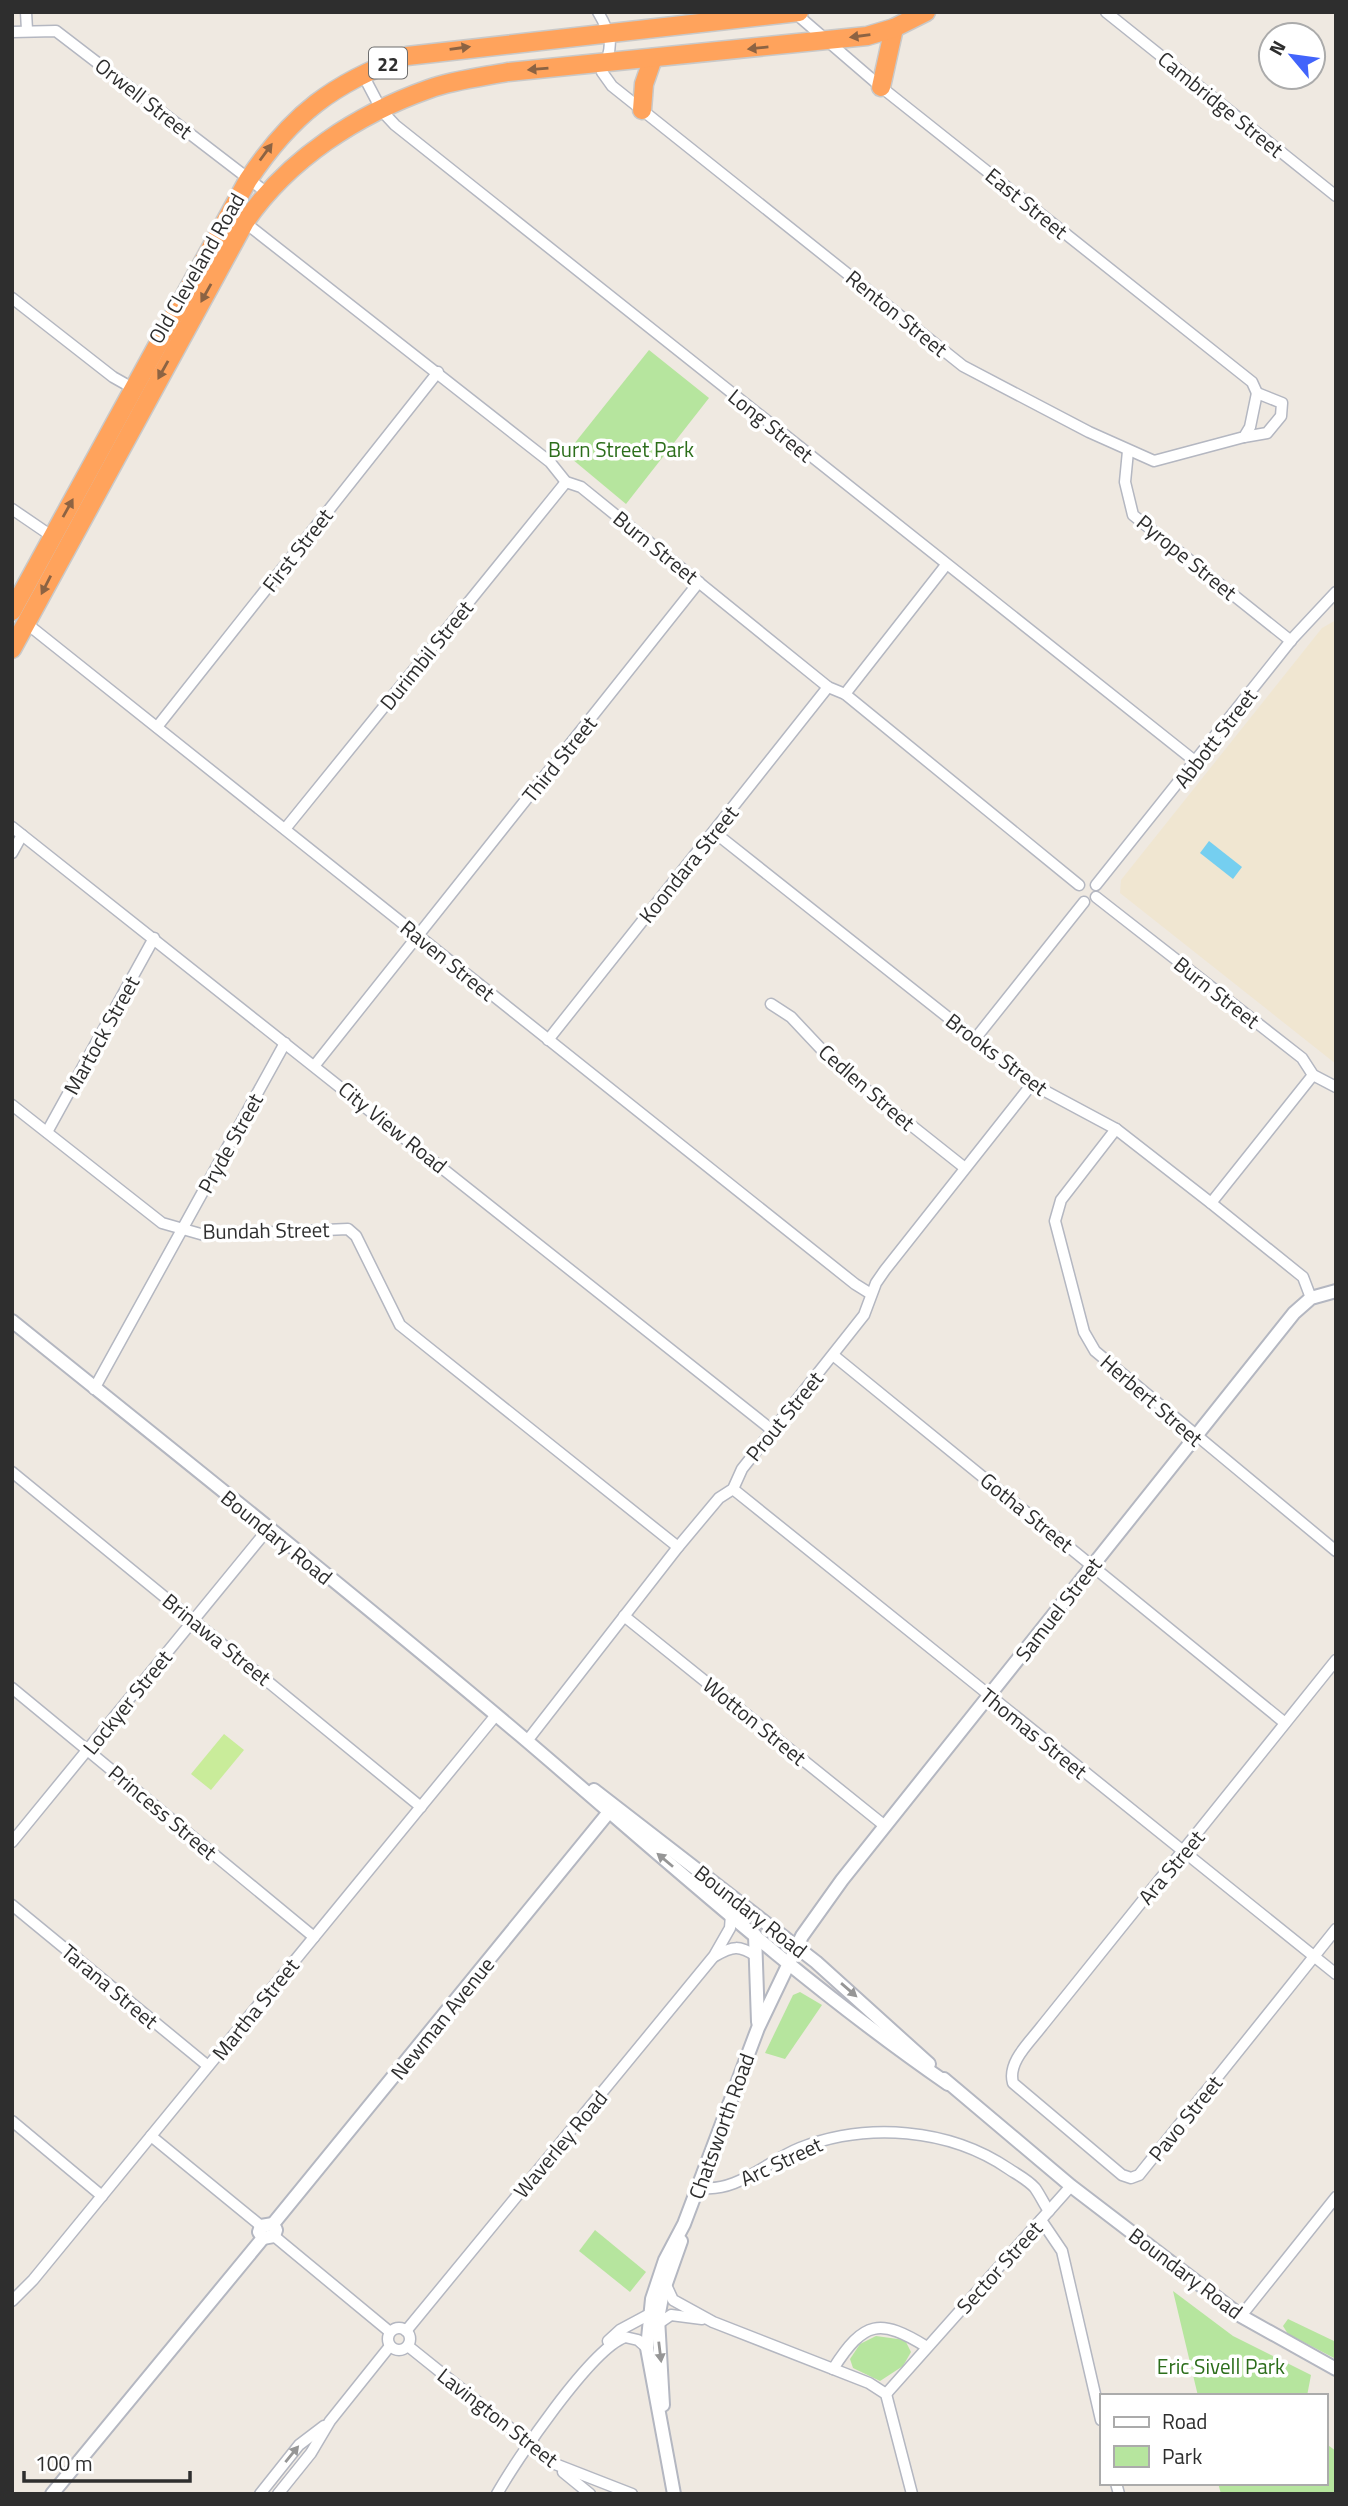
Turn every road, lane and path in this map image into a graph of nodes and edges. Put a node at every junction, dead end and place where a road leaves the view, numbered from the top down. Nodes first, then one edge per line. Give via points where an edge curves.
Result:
1 (26, 12) edge
2 (598, 12) edge
3 (797, 12) edge
4 (926, 12) edge
5 (1106, 12) edge
6 (894, 28) junction
7 (27, 30) junction
8 (12, 32) edge
9 (607, 33) junction
10 (826, 41) junction
11 (653, 58) junction
12 (607, 63) junction
13 (362, 73) junction
14 (881, 87) junction
15 (642, 110) junction
16 (382, 111) junction
17 (248, 180) junction
18 (267, 193) junction
19 (1336, 196) edge
20 (238, 216) junction
21 (12, 298) edge
22 (438, 372) junction
23 (141, 393) junction
24 (1256, 393) junction
25 (1244, 437) junction
26 (1128, 451) junction
27 (566, 482) junction
28 (12, 509) edge
29 (53, 537) junction
30 (946, 565) junction
31 (699, 582) junction
32 (1336, 592) edge
33 (19, 617) edge
34 (1291, 641) junction
35 (12, 649) edge
36 (828, 687) junction
37 (845, 694) junction
38 (157, 727) junction
39 (1196, 762) junction
40 (12, 827) edge
41 (285, 829) junction
42 (714, 832) junction
43 (22, 835) junction
44 (12, 853) edge
45 (1079, 885) junction
46 (1096, 885) junction
47 (1096, 897) junction
48 (1084, 902) junction
49 (418, 935) junction
50 (154, 938) junction
51 (771, 1004) dead end
52 (975, 1039) junction
53 (548, 1040) junction
54 (285, 1043) junction
55 (315, 1065) junction
56 (1313, 1075) junction
57 (1032, 1084) junction
58 (1336, 1087) edge
59 (12, 1104) edge
60 (1116, 1129) junction
61 (47, 1132) junction
62 (965, 1168) junction
63 (1211, 1202) junction
64 (183, 1230) junction
65 (1336, 1291) edge
66 (871, 1294) junction
67 (1311, 1298) junction
68 (15, 1327) edge
69 (833, 1355) junction
70 (94, 1389) junction
71 (772, 1430) junction
72 (1196, 1435) junction
73 (12, 1472) edge
74 (733, 1489) junction
75 (268, 1529) junction
76 (678, 1547) junction
77 (1336, 1551) edge
78 (1093, 1565) junction
79 (624, 1616) junction
80 (193, 1620) junction
81 (1336, 1660) edge
82 (12, 1688) edge
83 (989, 1697) junction
84 (496, 1714) junction
85 (1285, 1723) junction
86 (527, 1741) junction
87 (88, 1750) junction
88 (542, 1754) junction
89 (421, 1807) junction
90 (609, 1812) junction
91 (885, 1826) junction
92 (12, 1842) edge
93 (1182, 1853) junction
94 (12, 1905) edge
95 (731, 1915) junction
96 (1336, 1929) edge
97 (755, 1935) junction
98 (314, 1937) junction
99 (796, 1946) junction
100 (715, 1956) junction
101 (756, 1956) junction
102 (1314, 1957) junction
103 (789, 1963) junction
104 (1336, 1974) edge
105 (758, 2028) junction
106 (208, 2067) junction
107 (1011, 2076) joint
108 (948, 2084) junction
109 (12, 2122) edge
110 (151, 2136) junction
111 (1071, 2186) junction
112 (698, 2187) junction
113 (102, 2196) junction
114 (1336, 2197) edge
115 (1049, 2211) junction
116 (1041, 2220) junction
117 (684, 2224) junction
118 (268, 2231) junction
119 (666, 2285) junction
120 (12, 2301) edge
121 (1241, 2316) junction
122 (653, 2320) junction
123 (713, 2322) junction
124 (406, 2331) junction
125 (390, 2332) junction
126 (390, 2346) junction
127 (408, 2346) junction
128 (927, 2347) junction
129 (647, 2348) junction
130 (597, 2360) junction
131 (833, 2369) junction
132 (1336, 2369) edge
133 (886, 2393) junction
134 (1100, 2416) edge
135 (330, 2421) junction
136 (663, 2431) junction
137 (528, 2444) junction
138 (555, 2464) junction
139 (51, 2494) edge
140 (260, 2494) edge
141 (278, 2494) edge
142 (498, 2494) edge
143 (590, 2494) edge
144 (632, 2494) edge
145 (674, 2494) edge
146 (912, 2494) edge

1 - 7 street
2 - 9 street
3 - 9 highway, Old Cleveland Road / 22
3 - 10 street, East Street
4 - 6 highway, Old Cleveland Road / 22
5 - 19 street, Cambridge Street
6 -> 10 highway, Old Cleveland Road / 22
6 - 14 highway
7 - 8 street, Orwell Street
7 - 17 street, Orwell Street via 56,31 66,37
9 - 12 street via 611,55
13 -> 9 highway, Old Cleveland Road / 22 via 407,56
10 -> 11 highway, Old Cleveland Road / 22
10 - 14 street, East Street
11 - 12 highway, Old Cleveland Road / 22
11 - 15 highway
12 - 15 street, Renton Street via 602,72 608,82
12 -> 16 highway, Old Cleveland Road / 22 via 463,80 429,89
13 - 16 street, Long Street
17 -> 13 highway, Old Cleveland Road / 22 via 298,116
14 - 24 street, East Street via 1252,382
15 - 26 street, Renton Street via 963,366
16 - 18 highway, Old Cleveland Road / 22 via 328,140
16 - 30 street, Long Street
17 - 18 street, Orwell Street
17 - 20 highway, Old Cleveland Road / 22
18 - 20 highway, Old Cleveland Road / 22
20 - 22 street, Burn Street
20 - 23 highway, Old Cleveland Road / 22
21 - 23 street via 113,377
22 - 27 street, Burn Street via 550,462
22 - 38 street, First Street
29 -> 23 highway, Old Cleveland Road / 22
23 -> 33 highway, Old Cleveland Road / 22
24 - 25 street
24 - 25 street, Renton Street via 1282,403 1281,416 1268,433
25 - 26 street, Renton Street via 1166,460 1146,460
26 - 34 street, Pyrope Street via 1125,482 1133,515
27 - 31 street, Burn Street via 581,487
27 - 41 street, Durimbil Street
28 - 29 street
29 - 33 highway, Old Cleveland Road / 22
30 - 37 street
30 - 39 street, Long Street
31 - 36 street, Burn Street
31 - 49 street, Third Street
32 - 34 street, Abbott Street
33 - 35 highway, Old Cleveland Road / 22
33 - 38 street, Raven Street
34 - 39 street, Abbott Street
36 - 37 street, Burn Street
36 - 42 street, Koondara Street
37 - 45 street, Burn Street
38 - 41 street, Raven Street
39 - 46 street, Abbott Street
40 - 43 street, City View Road
41 - 49 street, Raven Street
42 - 52 street, Brooks Street
42 - 53 street, Koondara Street
43 - 44 street
43 - 50 street, City View Road
45 - 46 street via 1086,881
45 - 48 street via 1077,894
46 - 47 street
47 - 48 street
47 - 56 street, Burn Street via 1302,1058
48 - 52 street
49 - 53 street, Raven Street
49 - 55 street
50 - 54 street, City View Road
50 - 61 street, Martock Street
51 - 62 street, Cedlen Street via 791,1017 839,1068
52 - 57 street, Brooks Street
53 - 66 street, Raven Street
54 - 55 street, City View Road
54 - 64 street, Pryde Street
55 - 71 street, City View Road
56 - 58 street, Burn Street
56 - 63 street
57 - 60 street, Brooks Street
57 - 62 street, Prout Street
59 - 61 street, Bundah Street
60 - 63 street, Brooks Street
60 - 72 street, Herbert Street via 1061,1200 1055,1222 1084,1332 1095,1351
61 - 64 street, Bundah Street via 162,1223
62 - 66 street, Prout Street
63 - 67 street, Brooks Street via 1303,1277
64 - 70 street, Pryde Street
64 - 76 street, Bundah Street via 204,1235 348,1230 356,1236 400,1325
65 - 67 main road, Samuel Street
66 - 69 street, Prout Street via 864,1315
67 - 72 main road, Samuel Street via 1294,1312
68 - 70 main road, Boundary Road
69 - 71 street, Prout Street
69 - 78 street, Gotha Street
70 - 75 main road, Boundary Road
71 - 74 street, Prout Street via 742,1469
72 - 77 street, Herbert Street
72 - 78 main road, Samuel Street
73 - 80 street, Brinawa Street
74 - 76 street, Prout Street via 719,1498
74 - 83 street, Thomas Street
75 - 80 street, Lockyer Street
75 - 84 main road, Boundary Road
76 - 79 street, Prout Street
78 - 83 main road, Samuel Street
78 - 85 street, Gotha Street
79 - 86 street, Prout Street
79 - 91 street, Wotton Street
80 - 87 street, Lockyer Street
80 - 89 street, Brinawa Street
81 - 85 street, Ara Street
82 - 87 street, Princess Street
83 - 91 main road, Samuel Street
83 - 93 street, Thomas Street
84 - 86 main road, Boundary Road
84 - 89 street, Martha Street
85 - 93 street, Ara Street
86 - 88 main road, Boundary Road
87 - 92 street, Lockyer Street
87 - 98 street, Princess Street
88 - 90 main road, Boundary Road
88 - 99 main road, Boundary Road via 612,1802
89 - 98 street, Martha Street
95 -> 90 main road, Boundary Road
90 - 118 main road, Newman Avenue
91 - 99 main road, Samuel Street
93 - 102 street, Thomas Street
93 - 107 street, Ara Street via 1042,2026 1016,2060
94 - 106 street, Tarana Street
95 - 97 main road, Boundary Road
95 - 100 street, Waverley Road via 730,1928
96 - 102 street, Pavo Street
97 - 101 main road, Chatsworth Road
97 - 103 main road, Boundary Road
98 - 106 street, Martha Street
99 - 103 main road, Chatsworth Road
99 -> 108 main road, Boundary Road via 895,2031
100 - 101 street via 741,1947
100 - 124 street, Waverley Road
101 - 105 main road, Chatsworth Road
102 - 104 street, Thomas Street
102 - 107 street, Pavo Street via 1144,2169 1131,2178 1016,2089
103 - 105 main road, Chatsworth Road
103 - 108 main road, Boundary Road
105 - 112 main road, Chatsworth Road
106 - 110 street, Martha Street
108 - 111 main road, Boundary Road
109 - 113 street
110 - 113 street, Martha Street
110 - 118 street
111 - 115 street, Sector Street
111 - 121 main road, Boundary Road
112 - 115 street, Arc Street via 712,2190 731,2184 813,2143 851,2134 895,2132 937,2139 995,2159 1035,2188
112 - 117 main road, Chatsworth Road
113 - 120 street, Martha Street
114 - 121 street
115 - 116 street, Sector Street
116 - 128 street, Sector Street
116 - 134 street via 1062,2251
117 - 119 main road, Chatsworth Road
117 - 122 main road, Chatsworth Road via 662,2269
118 - 125 street
118 - 139 main road, Newman Avenue
119 - 122 main road, Chatsworth Road
119 - 123 street via 673,2301
121 - 132 main road, Boundary Road
122 - 123 street via 673,2315
122 - 129 main road, Chatsworth Road
122 - 130 street via 615,2334
122 -> 136 main road, Chatsworth Road
123 - 131 street
124 - 125 street via 397,2328
124 - 127 street
125 - 126 street
126 - 127 street via 398,2350
126 - 135 street
127 - 137 street, Lavington Street
128 - 131 street via 898,2329 874,2328 859,2335
128 - 133 street, Sector Street
129 - 130 street via 625,2337
129 - 136 main road, Chatsworth Road
130 - 137 street
131 - 133 street
133 - 146 street
140 -> 135 street via 299,2445
135 - 141 street via 311,2454
136 - 145 main road, Chatsworth Road
137 - 138 street, Lavington Street
137 - 142 street
138 - 143 street
138 - 144 street, Lavington Street

